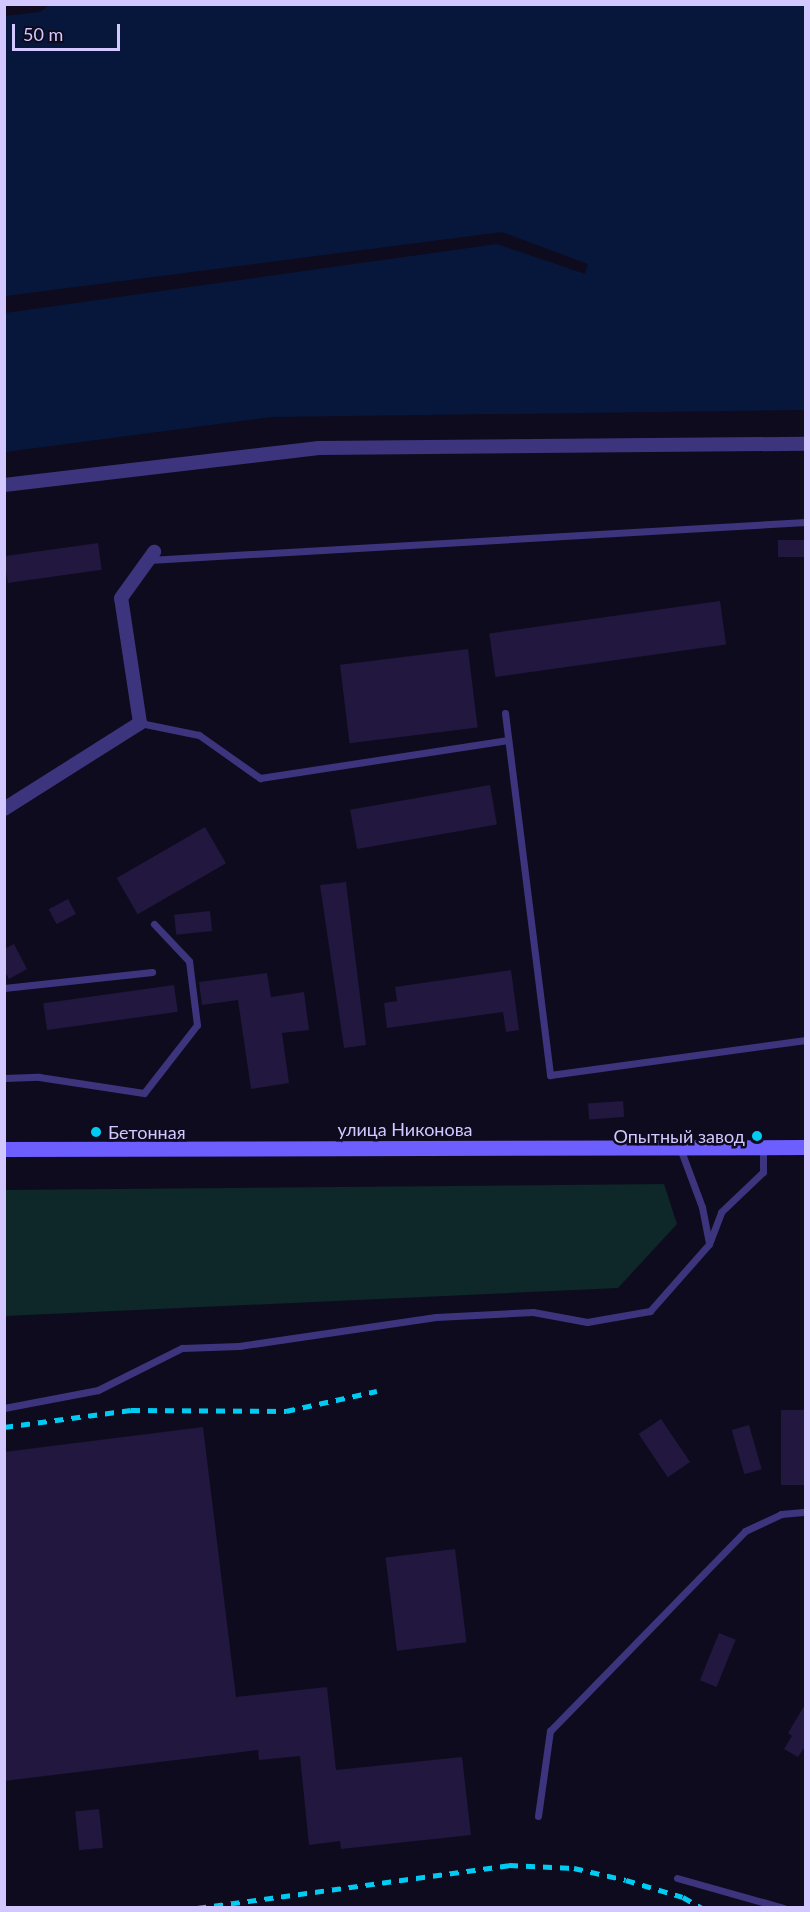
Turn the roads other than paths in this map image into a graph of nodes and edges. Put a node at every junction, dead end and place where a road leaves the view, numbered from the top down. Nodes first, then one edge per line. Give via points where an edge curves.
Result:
1 (806, 444) edge
2 (4, 485) edge
3 (806, 522) edge
4 (151, 556) joint
5 (504, 713) dead end
6 (140, 723) junction
7 (508, 740) junction
8 (4, 809) edge
9 (154, 924) dead end
10 (152, 972) dead end
11 (4, 988) edge
12 (806, 1040) edge
13 (4, 1078) edge
14 (763, 1147) junction
15 (806, 1147) edge
16 (680, 1148) junction
17 (4, 1149) edge
18 (709, 1244) junction
19 (4, 1408) edge
20 (806, 1512) edge
21 (538, 1816) dead end
22 (677, 1878) dead end
23 (784, 1908) edge

1 - 2 street via 319,448
3 - 4 lane
4 - 6 street via 121,598
5 - 7 lane
6 - 7 lane via 199,735 260,778
6 - 8 street
7 - 12 lane via 550,1075
9 - 13 lane via 189,962 197,1025 144,1094 39,1077
10 - 11 lane
14 - 15 main road, улица Никонова
14 - 16 main road, улица Никонова
14 - 18 lane via 763,1172 721,1212
16 - 17 main road, улица Никонова
16 - 18 lane via 702,1207
18 - 19 lane via 650,1311 587,1322 533,1312 436,1317 239,1346 182,1348 98,1390
20 - 21 lane via 782,1514 745,1530 550,1731
22 - 23 lane

